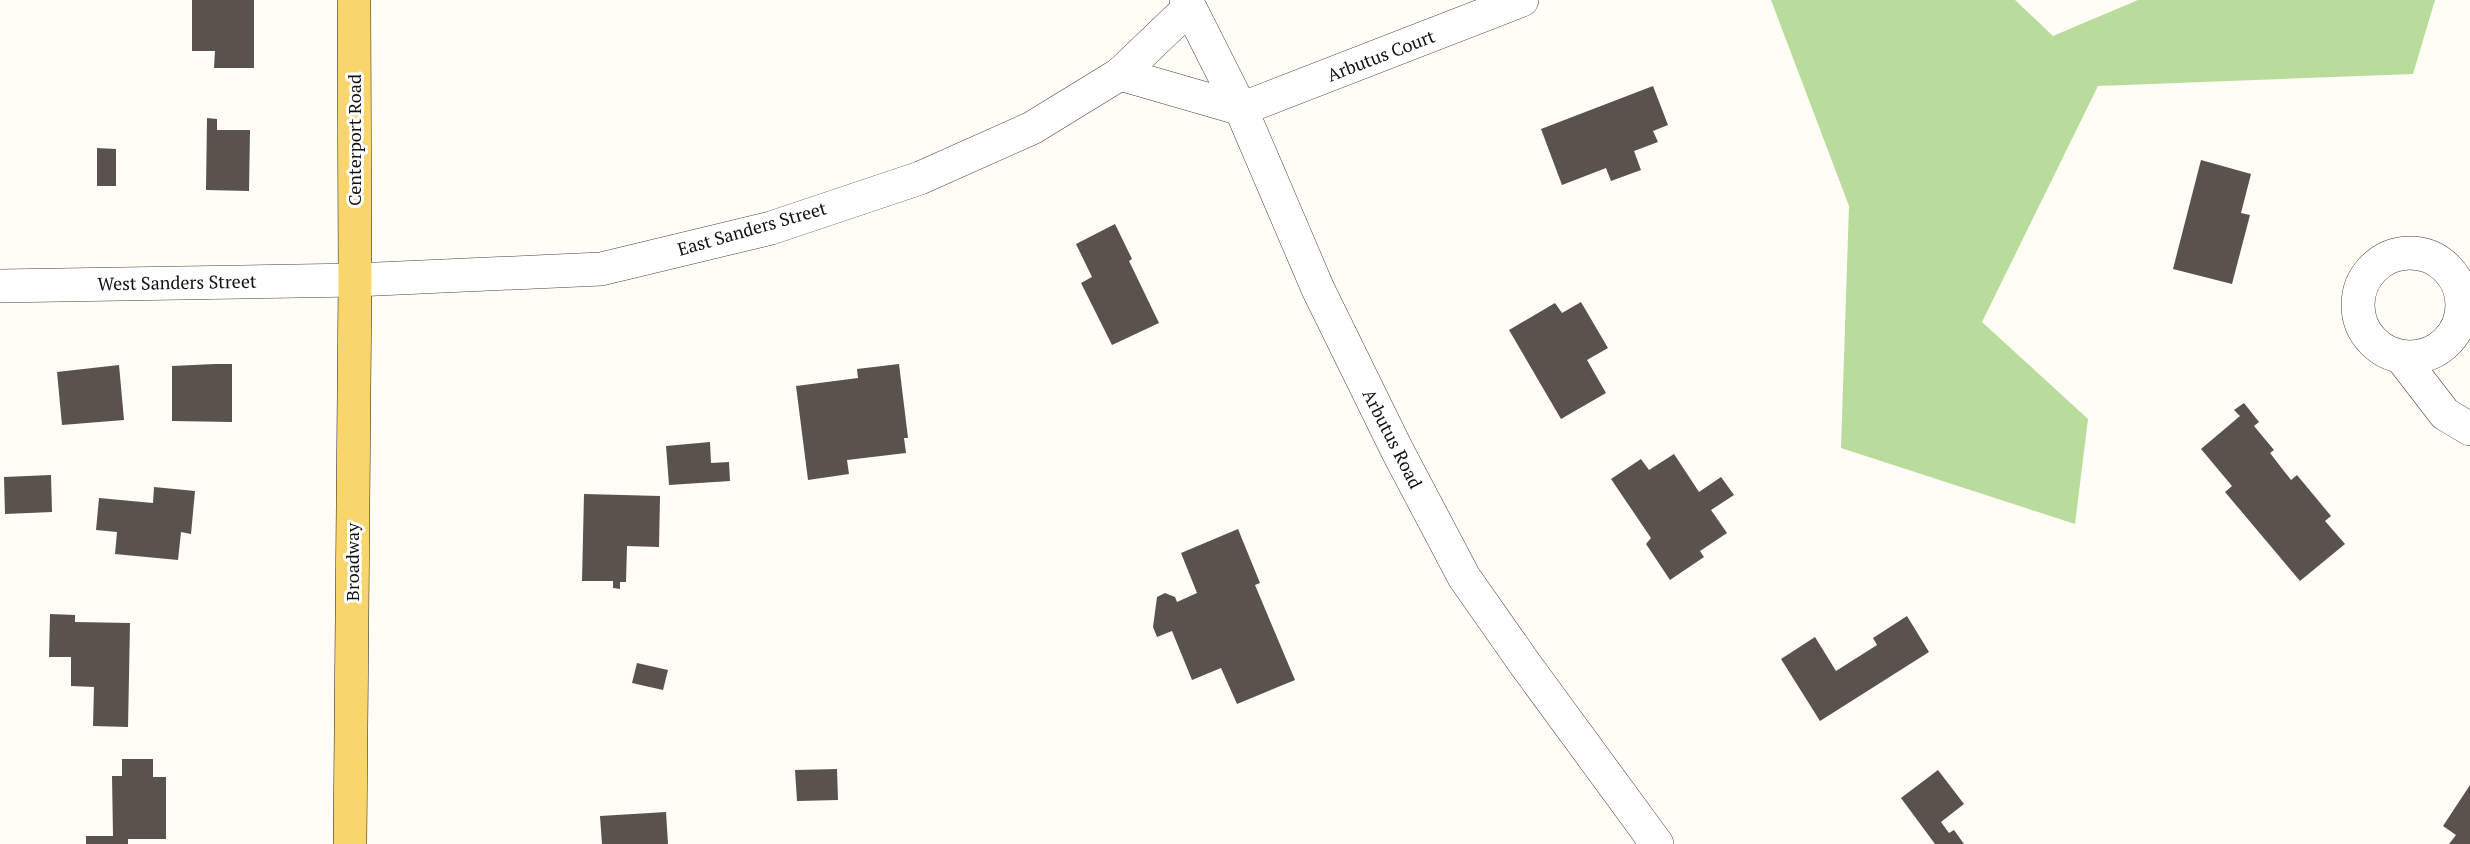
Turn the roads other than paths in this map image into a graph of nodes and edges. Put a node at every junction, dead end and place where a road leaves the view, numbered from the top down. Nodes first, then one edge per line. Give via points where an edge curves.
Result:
1 (354, 0) edge
2 (1521, 0) edge
3 (1187, 4) edge
4 (1120, 74) junction
5 (1241, 109) junction
6 (355, 280) junction
7 (0, 286) edge
8 (2401, 357) dead end
9 (2470, 429) edge
10 (350, 844) edge
11 (1657, 844) edge

1 - 6 main road, Centerport Road
2 - 5 street, Arbutus Court
3 - 4 street, East Sanders Street
3 - 5 street, Arbutus Road
4 - 5 street
4 - 6 street, East Sanders Street via 1032,128 920,178 771,228 601,269
5 - 11 street, Arbutus Road via 1318,289 1464,577
6 - 7 street, West Sanders Street
6 - 10 main road, Broadway
8 - 9 street via 2445,414

